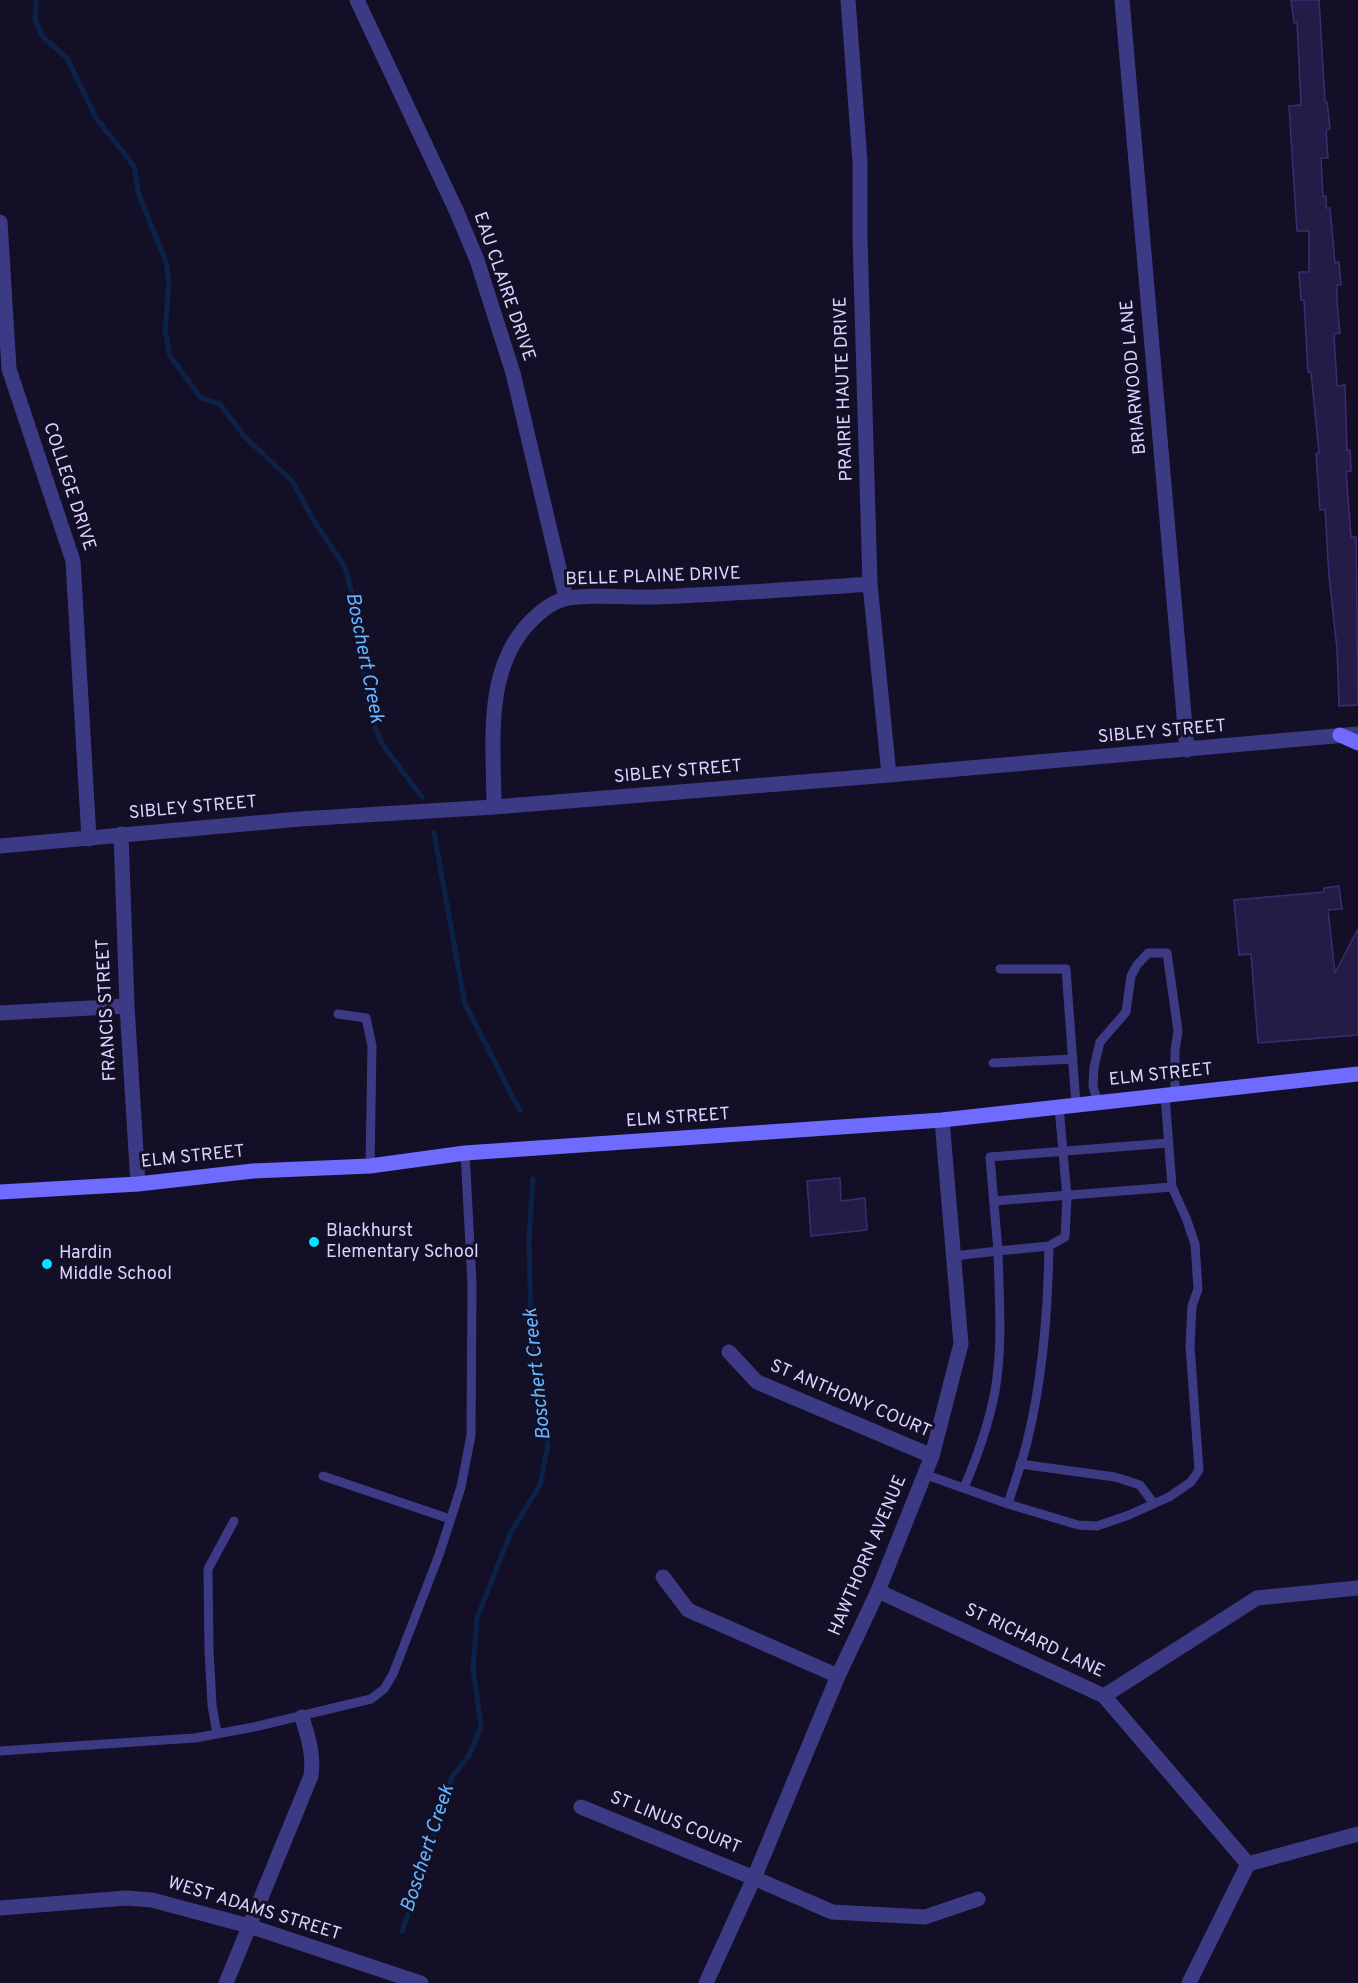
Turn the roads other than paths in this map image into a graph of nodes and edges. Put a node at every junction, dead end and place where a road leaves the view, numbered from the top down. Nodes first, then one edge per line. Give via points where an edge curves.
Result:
1 (848, 0) edge
2 (1122, 0) edge
3 (358, 2) edge
4 (0, 222) edge
5 (870, 584) junction
6 (566, 598) junction
7 (1358, 734) edge
8 (1340, 735) junction
9 (1358, 743) edge
10 (1187, 750) junction
11 (889, 776) junction
12 (494, 807) junction
13 (121, 834) junction
14 (89, 839) junction
15 (0, 846) edge
16 (1000, 969) dead end
17 (127, 1006) junction
18 (0, 1013) edge
19 (338, 1014) dead end
20 (1073, 1059) junction
21 (993, 1062) dead end
22 (1357, 1074) edge
23 (1170, 1095) junction
24 (1098, 1102) junction
25 (1077, 1105) junction
26 (1059, 1107) junction
27 (942, 1119) junction
28 (1168, 1143) junction
29 (1063, 1152) junction
30 (465, 1154) junction
31 (370, 1166) junction
32 (138, 1184) junction
33 (1172, 1187) junction
34 (0, 1192) edge
35 (1067, 1197) junction
36 (994, 1202) junction
37 (1049, 1246) junction
38 (998, 1251) junction
39 (954, 1256) junction
40 (729, 1352) dead end
41 (932, 1456) junction
42 (1020, 1464) junction
43 (924, 1474) junction
44 (324, 1476) dead end
45 (964, 1488) junction
46 (1154, 1503) junction
47 (1008, 1504) junction
48 (450, 1519) junction
49 (234, 1521) dead end
50 (663, 1577) dead end
51 (1358, 1588) edge
52 (878, 1591) junction
53 (838, 1676) junction
54 (1104, 1696) junction
55 (302, 1717) junction
56 (217, 1734) junction
57 (0, 1751) edge
58 (581, 1807) dead end
59 (1358, 1834) edge
60 (1248, 1864) junction
61 (754, 1878) junction
62 (978, 1899) dead end
63 (0, 1908) edge
64 (249, 1926) junction
65 (226, 1983) edge
66 (421, 1983) edge
67 (706, 1983) edge
68 (1189, 1983) edge

1 - 5 street, PRAIRIE HAUTE DRIVE via 860,162
2 - 10 street, BRIARWOOD LANE
3 - 6 street, EAU CLAIRE DRIVE via 456,210 480,270 513,373
4 - 14 street, COLLEGE DRIVE via 9,369 73,561
5 - 6 street, BELLE PLAINE DRIVE via 741,594
5 - 11 street, PRAIRIE HAUTE DRIVE
6 - 12 street, BELLE PLAINE DRIVE via 548,606 526,626 502,667 494,727
7 - 8 street, SIBLEY STREET
8 - 9 main road
8 - 10 street, SIBLEY STREET
10 - 11 street, SIBLEY STREET
11 - 12 street, SIBLEY STREET
12 - 13 street, SIBLEY STREET
13 - 14 street, SIBLEY STREET
13 - 17 street, FRANCIS STREET
14 - 15 street, SIBLEY STREET
16 - 20 lane via 1065,969
17 - 18 street
17 - 32 street, FRANCIS STREET
19 - 31 lane via 366,1018 372,1046
20 - 21 lane
20 - 25 lane
22 - 23 main road, ELM STREET
23 - 24 main road, ELM STREET
23 - 24 lane via 1178,1031 1167,953 1148,953 1131,976 1126,1012 1100,1042 1093,1086
23 - 28 lane
24 - 25 main road, ELM STREET
25 - 26 main road, ELM STREET
26 - 27 main road, ELM STREET
26 - 29 lane
27 - 30 main road, ELM STREET
27 - 39 street, HAWTHORN AVENUE
28 - 29 lane
28 - 33 lane
29 - 35 lane
29 - 36 lane via 990,1157
30 - 31 main road, ELM STREET
30 - 48 lane via 472,1283 471,1435
31 - 32 main road, ELM STREET via 253,1171
32 - 34 main road, ELM STREET
33 - 35 lane
33 - 46 lane via 1195,1244 1198,1289 1192,1306 1190,1346 1199,1470 1191,1482
35 - 36 lane
35 - 37 lane via 1065,1238
36 - 38 lane
37 - 38 lane
37 - 42 lane via 1041,1364 1028,1442
38 - 39 lane
38 - 45 lane via 1000,1324 995,1390
39 - 41 street, HAWTHORN AVENUE via 961,1344
40 - 41 street, ST ANTHONY COURT via 757,1382
41 - 43 street, HAWTHORN AVENUE
42 - 46 lane via 1115,1477 1140,1485
42 - 47 lane
43 - 45 lane
43 - 52 street, HAWTHORN AVENUE
44 - 48 lane
45 - 47 lane
46 - 47 lane via 1097,1526 1078,1525
48 - 55 lane via 384,1689 371,1699
49 - 56 lane via 208,1569 212,1705
50 - 53 street via 688,1610
51 - 54 street via 1257,1598
52 - 53 street, HAWTHORN AVENUE
52 - 54 street, ST RICHARD LANE
53 - 61 street, HAWTHORN AVENUE
54 - 60 street, ST RICHARD LANE
55 - 56 lane
55 - 64 street via 311,1744 311,1776
56 - 57 lane
58 - 61 street, ST LINUS COURT
59 - 60 street
60 - 68 street
61 - 62 street, ST LINUS COURT via 832,1912 925,1917
61 - 67 street, HAWTHORN AVENUE
63 - 64 street, WEST ADAMS STREET via 126,1898 152,1900
64 - 65 street
64 - 66 street, WEST ADAMS STREET

